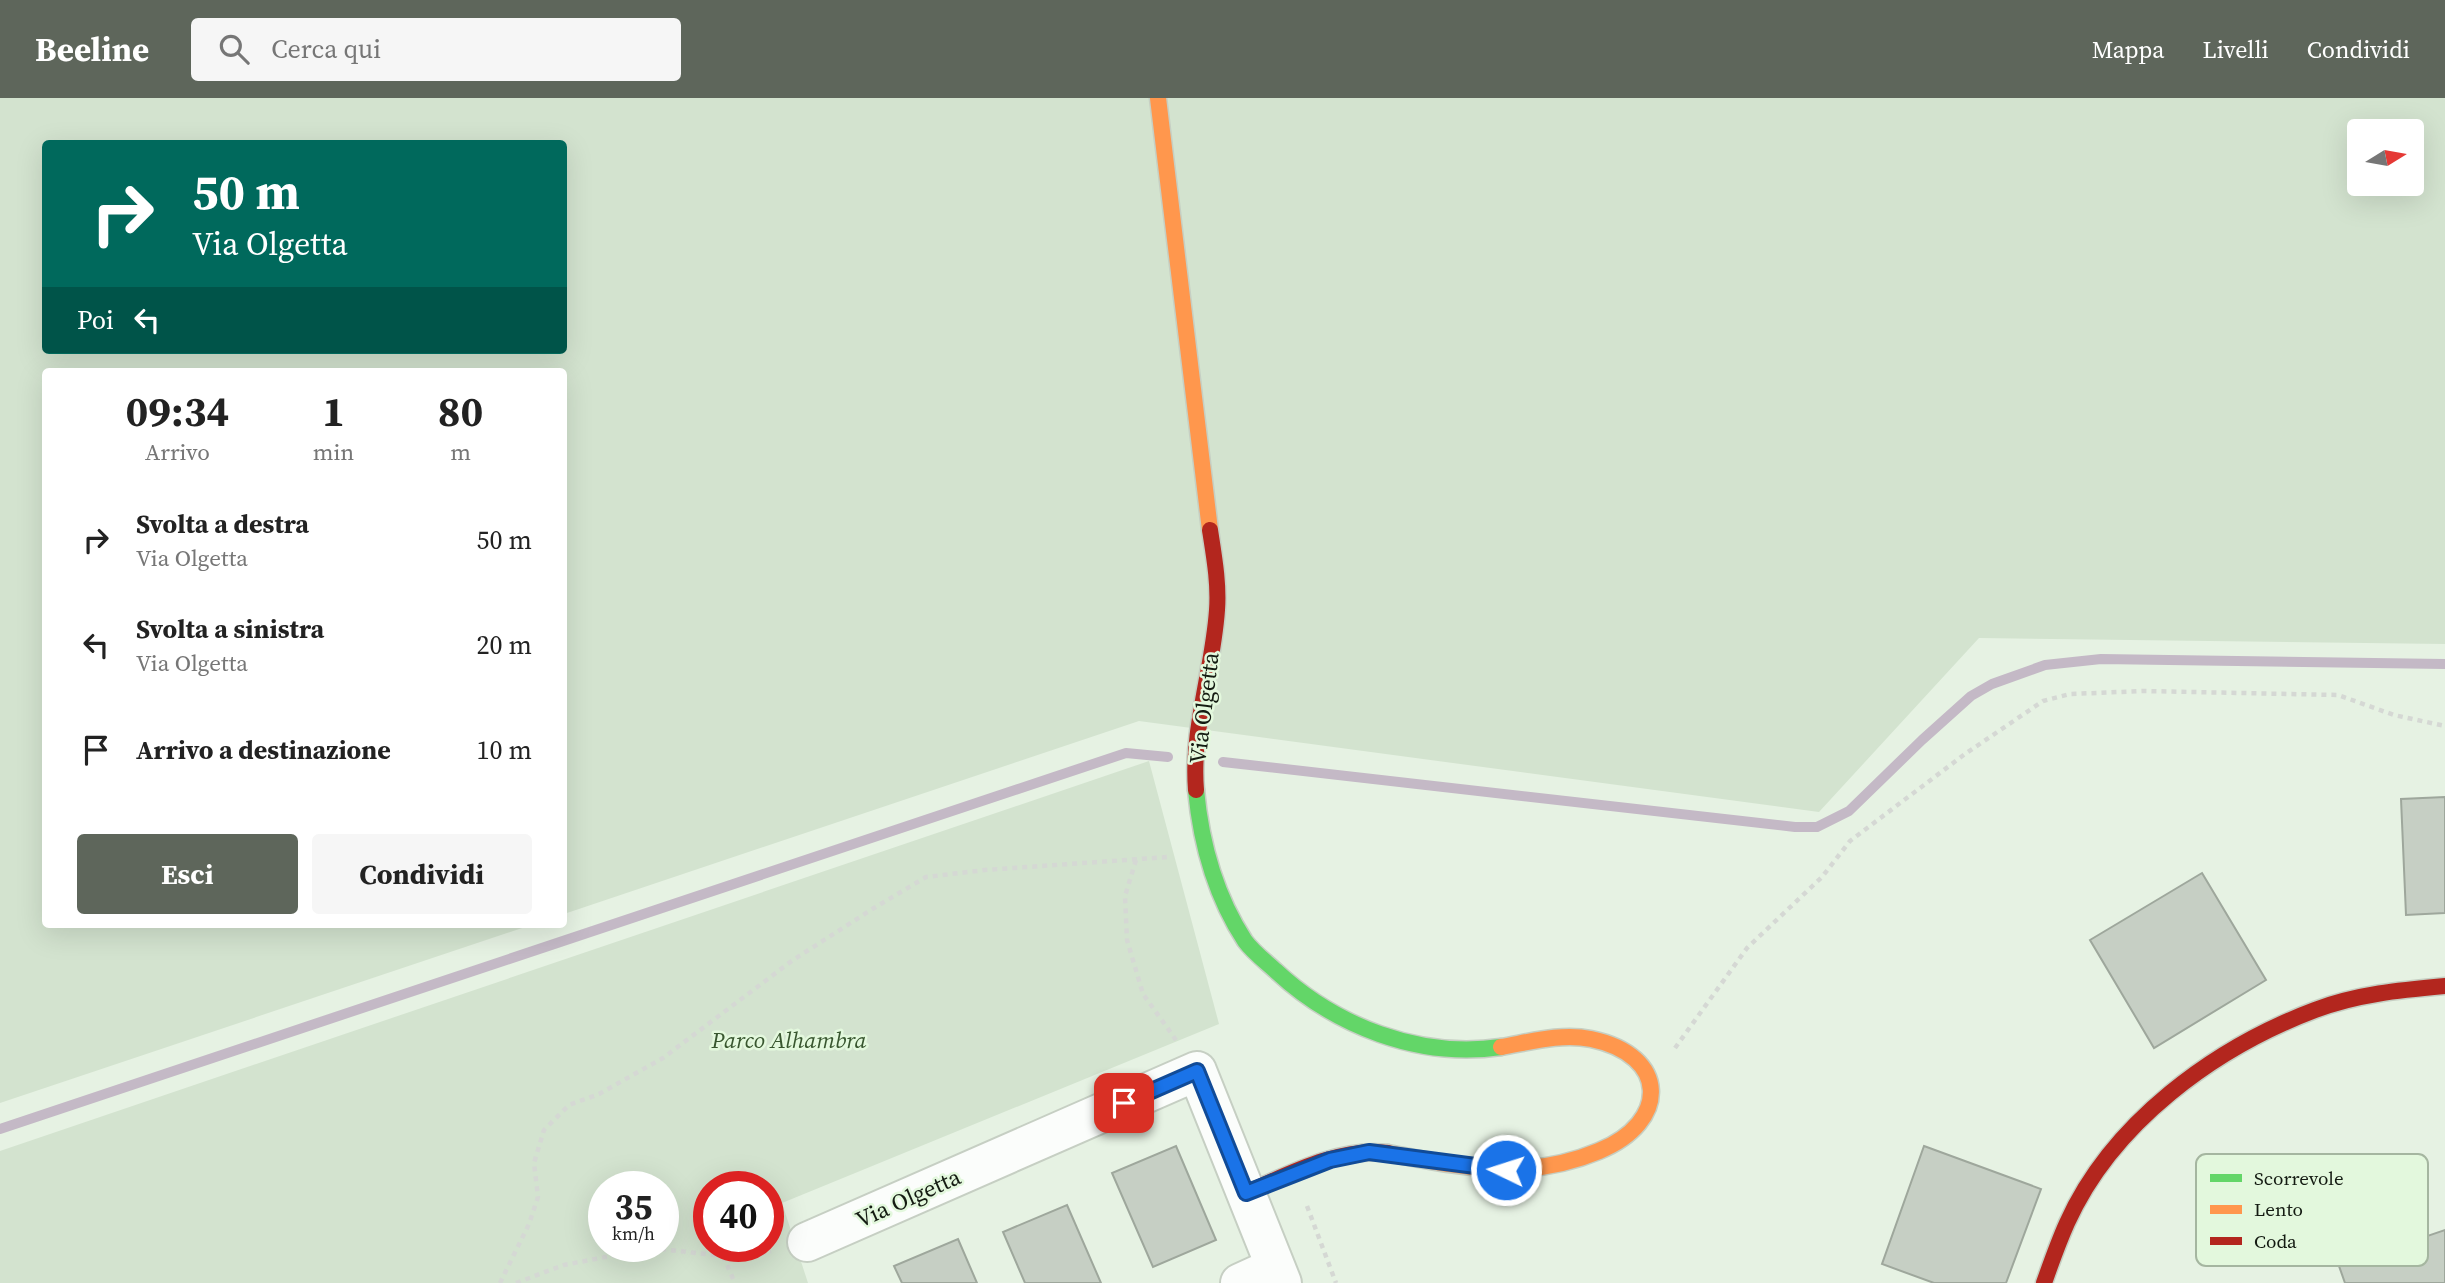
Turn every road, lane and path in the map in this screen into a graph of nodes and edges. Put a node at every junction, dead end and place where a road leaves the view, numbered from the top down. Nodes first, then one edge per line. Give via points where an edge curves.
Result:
1 (1158, 98) edge
2 (2445, 726) edge
3 (1203, 841) junction
4 (1136, 860) junction
5 (2445, 986) edge
6 (1197, 1071) junction
7 (1649, 1077) junction
8 (1294, 1173) junction
9 (1246, 1193) junction
10 (807, 1242) joint
11 (784, 1248) edge
12 (693, 1253) edge
13 (726, 1262) edge
14 (1278, 1275) edge
15 (500, 1283) edge
16 (516, 1283) edge
17 (735, 1283) edge
18 (1240, 1283) edge
19 (1336, 1283) edge
20 (2044, 1283) edge

1 - 3 street, Via Olgetta via 1218,593 1196,740 1195,786
2 - 7 path via 2394,715 2338,695 2144,691 2070,694 2043,701 1943,769 1850,841 1822,877 1747,947 1668,1058
3 - 4 path via 1182,855
3 - 7 street, Via Olgetta via 1221,894 1245,941 1317,1005 1362,1028 1418,1044 1470,1050 1563,1036 1610,1042 1640,1063
4 - 6 path via 1125,896 1127,940 1143,994
4 - 15 path via 926,877 793,960 663,1058 599,1094 569,1105 544,1130 534,1163 538,1197
5 - 20 street via 2365,996 2315,1010 2212,1060 2164,1099 2099,1172 2062,1233
6 - 9 street
6 - 10 street, Via Olgetta
7 - 8 street via 1651,1107 1638,1128 1620,1142 1574,1159 1520,1170 1492,1170 1369,1152
8 - 9 street
8 - 19 path
9 - 14 street
10 - 11 path
12 - 16 path via 652,1248 564,1265
13 - 17 path
14 - 18 street

